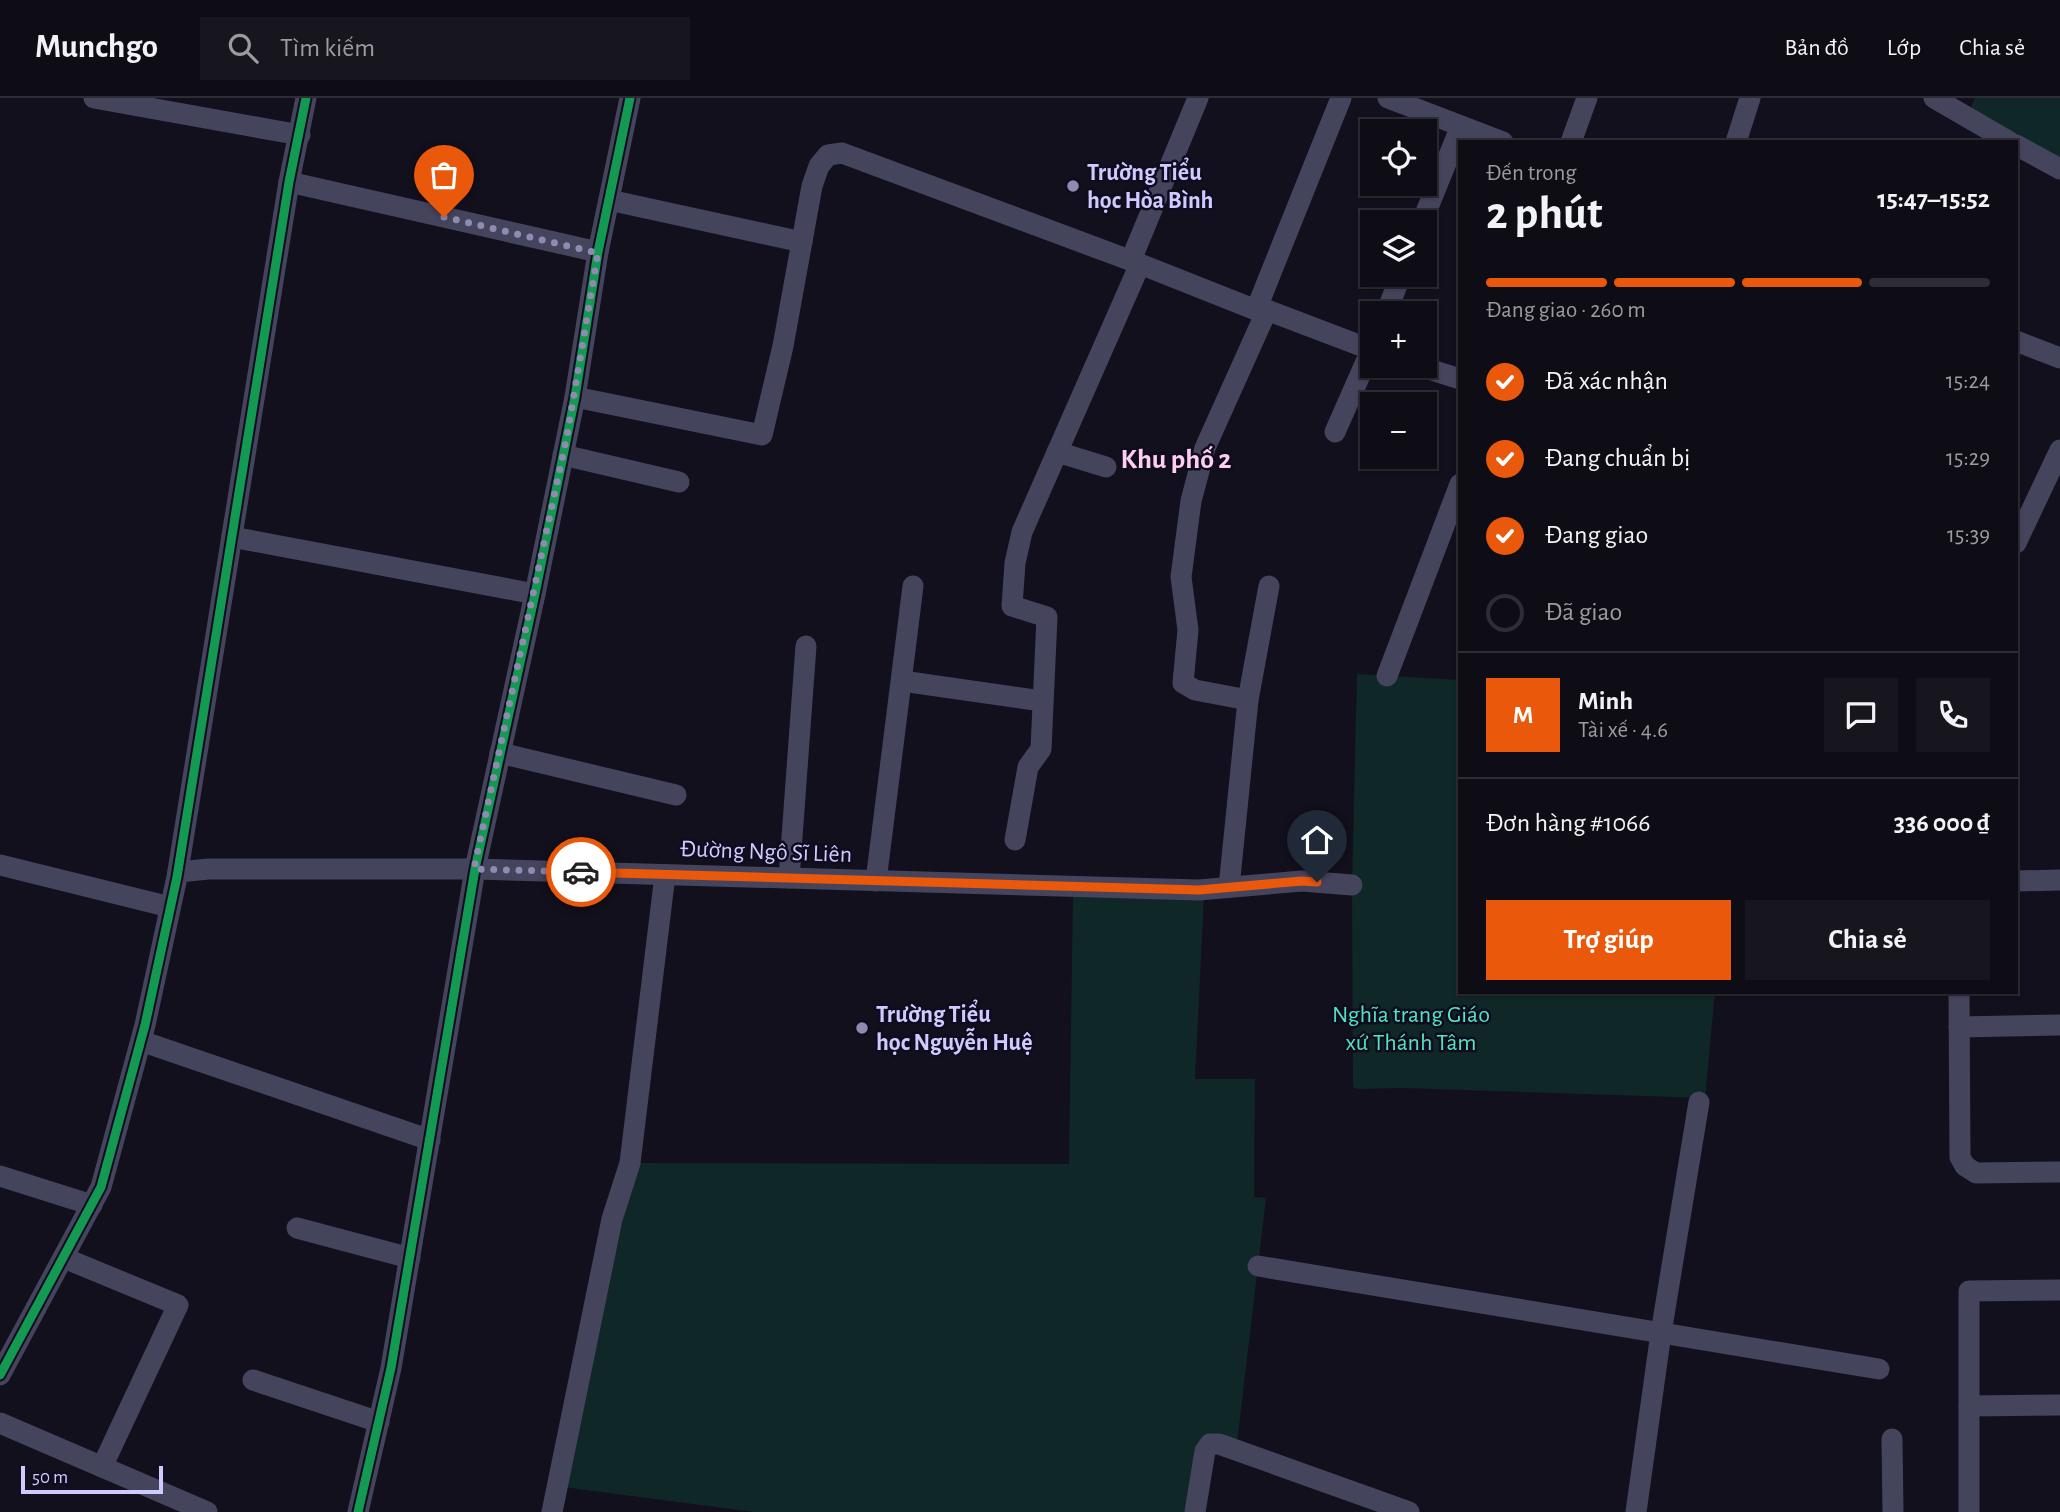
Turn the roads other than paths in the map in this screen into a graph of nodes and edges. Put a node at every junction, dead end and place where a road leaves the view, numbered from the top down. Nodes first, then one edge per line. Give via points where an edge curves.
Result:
1 (94, 98) edge
2 (306, 98) edge
3 (630, 98) edge
4 (1198, 98) edge
5 (1341, 98) edge
6 (1388, 98) edge
7 (1587, 98) edge
8 (1750, 98) edge
9 (1934, 98) edge
10 (1461, 126) junction
11 (300, 135) junction
12 (1498, 140) edge
13 (1572, 140) edge
14 (1737, 140) edge
15 (2007, 140) edge
16 (2018, 146) edge
17 (2060, 169) edge
18 (289, 182) junction
19 (609, 200) junction
20 (1427, 210) edge
21 (802, 242) junction
22 (598, 253) junction
23 (1135, 262) junction
24 (1261, 310) junction
25 (2018, 342) edge
26 (1360, 345) edge
27 (2060, 358) edge
28 (1437, 372) edge
29 (1360, 376) edge
30 (1458, 378) edge
31 (575, 397) junction
32 (1335, 432) dead end
33 (2060, 450) edge
34 (1057, 452) junction
35 (563, 455) junction
36 (1106, 467) dead end
37 (679, 482) dead end
38 (1458, 489) edge
39 (232, 537) junction
40 (2018, 539) edge
41 (913, 586) dead end
42 (1269, 586) dead end
43 (535, 594) junction
44 (806, 646) dead end
45 (1387, 676) dead end
46 (902, 681) junction
47 (1248, 700) junction
48 (1042, 701) junction
49 (500, 753) junction
50 (676, 795) dead end
51 (1015, 841) dead end
52 (0, 865) edge
53 (474, 869) junction
54 (178, 872) junction
55 (665, 874) junction
56 (789, 878) junction
57 (2018, 880) edge
58 (2060, 880) edge
59 (876, 881) junction
60 (1352, 885) dead end
61 (1229, 887) junction
62 (170, 907) junction
63 (1959, 994) edge
64 (2060, 1026) edge
65 (1959, 1027) junction
66 (141, 1041) junction
67 (1699, 1102) dead end
68 (430, 1140) junction
69 (2060, 1172) edge
70 (0, 1176) edge
71 (92, 1205) junction
72 (297, 1227) dead end
73 (64, 1258) junction
74 (410, 1258) junction
75 (1258, 1266) dead end
76 (2060, 1290) edge
77 (1661, 1333) junction
78 (1879, 1369) dead end
79 (0, 1375) edge
80 (253, 1380) dead end
81 (2060, 1405) edge
82 (1969, 1406) junction
83 (379, 1422) junction
84 (0, 1423) edge
85 (1892, 1438) dead end
86 (102, 1467) junction
87 (207, 1512) edge
88 (358, 1512) edge
89 (552, 1512) edge
90 (1195, 1512) edge
91 (1409, 1512) edge
92 (1636, 1512) edge
93 (1893, 1512) edge
94 (1969, 1512) edge

1 - 11 street
2 - 11 street
3 - 19 street
4 - 23 street
5 - 24 street
6 - 10 street
7 - 13 street
8 - 14 street
9 - 15 street
10 - 12 street
10 - 20 street
11 - 18 street
16 - 17 street
18 - 22 street
18 - 39 street
19 - 21 street
19 - 22 street
21 - 23 street via 819,166 828,155 842,153
21 - 31 street via 762,435
22 - 31 street
23 - 24 street
23 - 34 street
24 - 26 street
24 - 47 street via 1205,448 1191,501 1181,577 1188,630 1183,683 1195,690
25 - 27 street
28 - 30 street
29 - 32 street
31 - 35 street
33 - 40 street
34 - 36 street
34 - 48 street via 1022,532 1012,606 1047,617
35 - 37 street
35 - 43 street
38 - 45 street
39 - 43 street
39 - 54 street
41 - 46 street
42 - 47 street
43 - 49 street
44 - 56 street
46 - 48 street
46 - 59 street
47 - 61 street
48 - 51 street via 1041,749 1028,767
49 - 50 street
49 - 53 street
52 - 62 street
53 - 54 street, Đường Ngô Sĩ Liên
53 - 55 street, Đường Ngô Sĩ Liên
53 - 68 street
54 - 62 street
55 - 56 street, Đường Ngô Sĩ Liên
55 - 89 street via 630,1163 612,1219
56 - 59 street, Đường Ngô Sĩ Liên
57 - 58 street
59 - 61 street, Đường Ngô Sĩ Liên via 1199,890
60 - 61 street, Đường Ngô Sĩ Liên via 1302,881
62 - 66 street
63 - 65 street
64 - 65 street
65 - 69 street via 1960,1157 1965,1166 1976,1173
66 - 68 street
66 - 71 street
67 - 77 street
68 - 74 street
70 - 71 street
71 - 73 street
72 - 74 street
73 - 79 street
73 - 86 street via 178,1305
74 - 83 street
75 - 77 street
76 - 82 street via 1969,1291
77 - 78 street
77 - 92 street
80 - 83 street
81 - 82 street
82 - 94 street
83 - 88 street
84 - 86 street
85 - 93 street
86 - 87 street
90 - 91 street via 1210,1444

